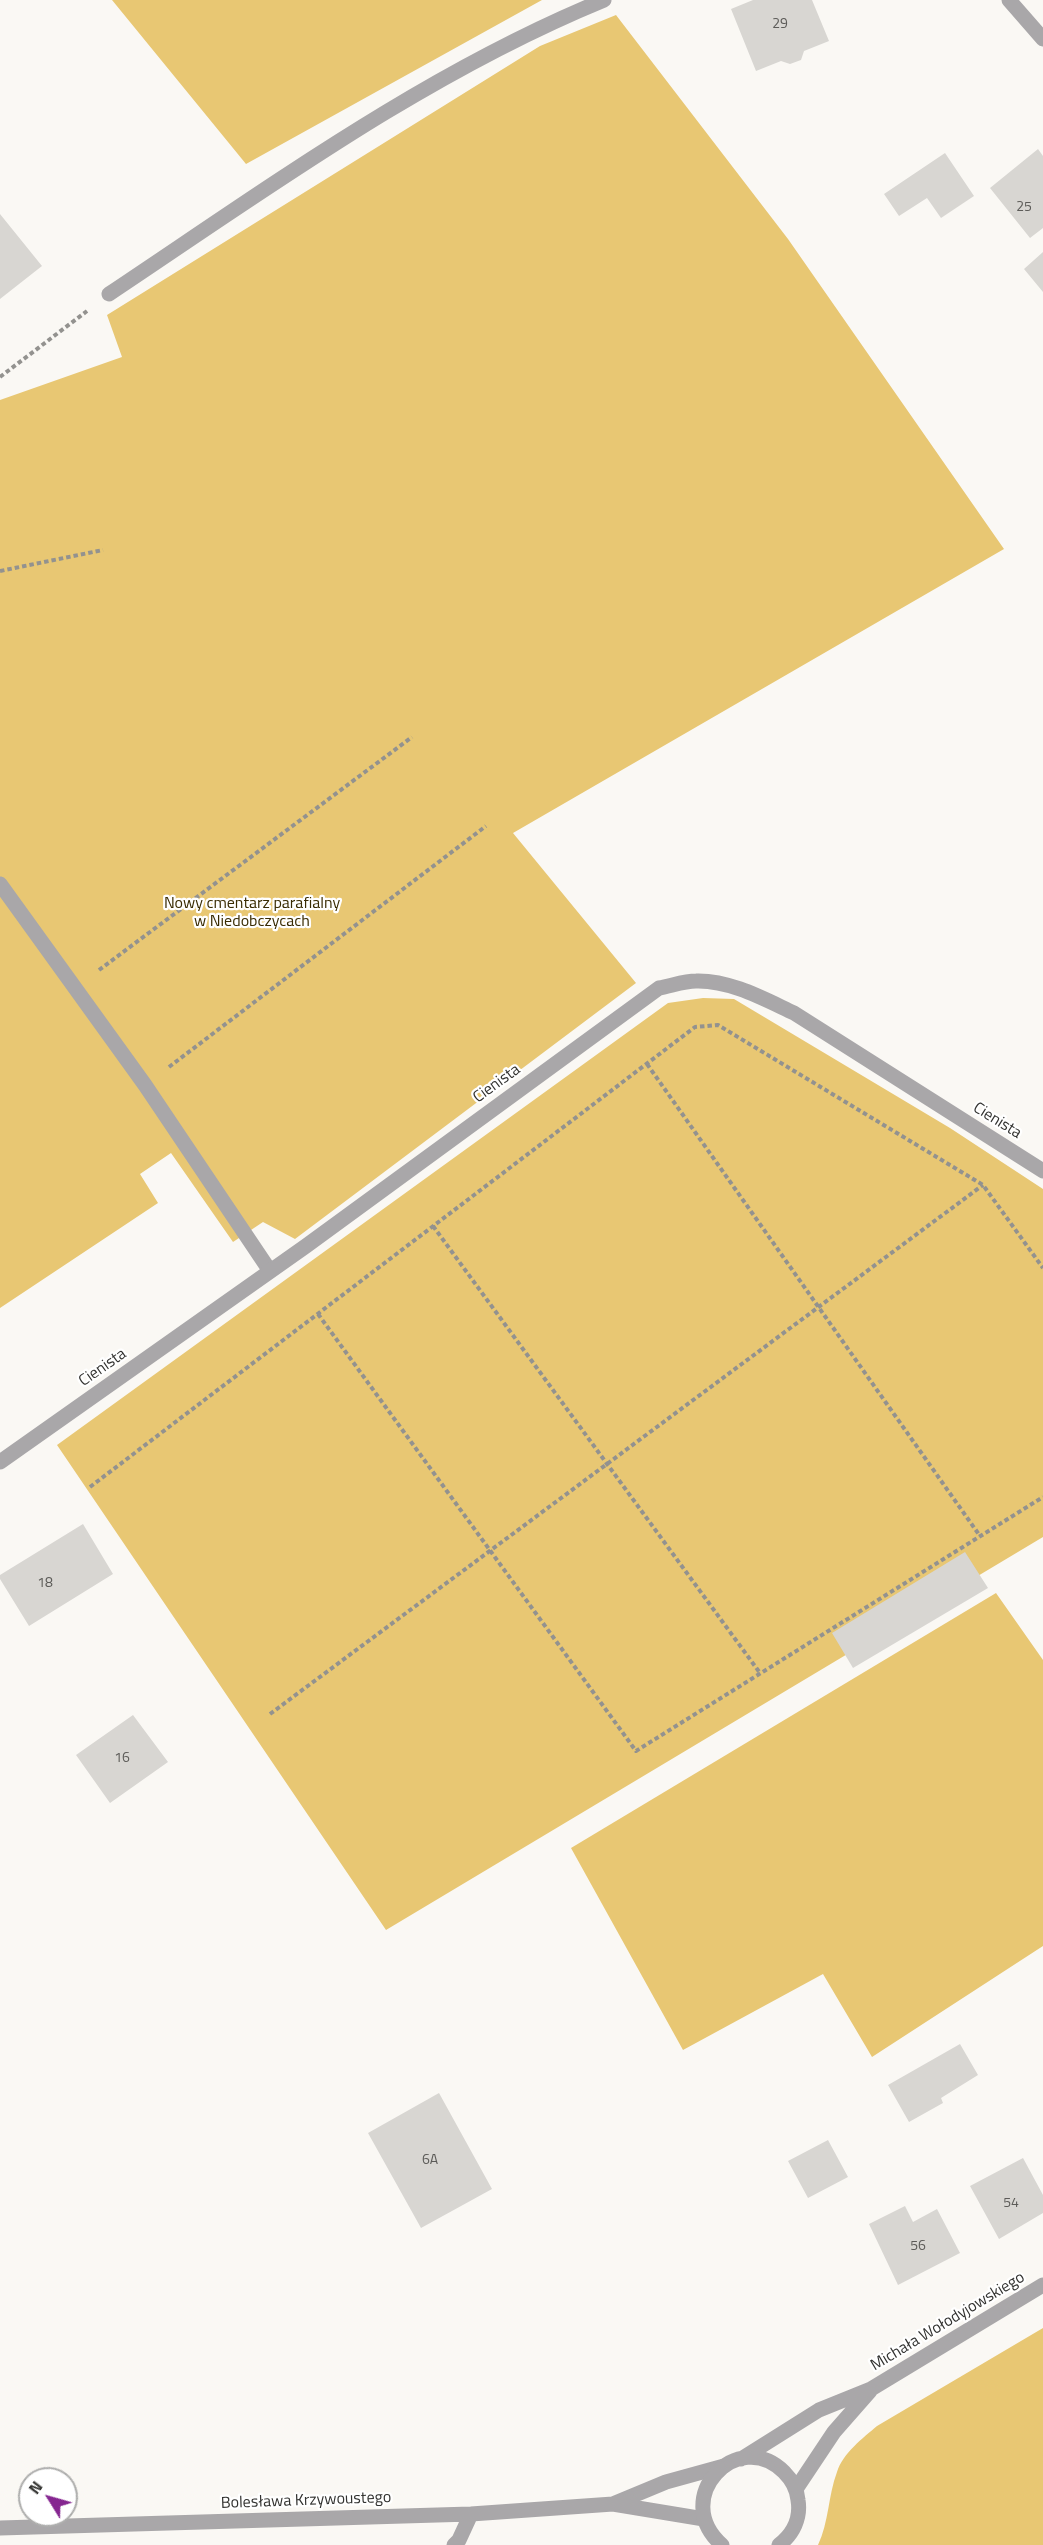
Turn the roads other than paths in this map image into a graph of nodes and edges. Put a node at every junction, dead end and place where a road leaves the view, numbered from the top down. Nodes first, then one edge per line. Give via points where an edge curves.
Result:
1 (604, 0) edge
2 (1009, 0) edge
3 (1043, 39) edge
4 (109, 294) road end
5 (0, 884) edge
6 (1043, 1171) edge
7 (270, 1271) junction
8 (0, 1462) edge
9 (1043, 2285) edge
10 (872, 2389) junction
11 (741, 2459) junction
12 (724, 2466) junction
13 (796, 2489) junction
14 (613, 2504) junction
15 (471, 2514) junction
16 (704, 2519) junction
17 (0, 2528) edge
18 (454, 2545) edge
19 (722, 2545) edge
20 (779, 2545) edge

1 - 4 street via 551,22 374,118
2 - 3 street
5 - 7 street via 145,1085
6 - 7 street, Cienista via 794,1013 751,993 695,981 659,988
7 - 8 street, Cienista
9 - 10 street, Michała Wołodyjowskiego
10 - 11 street, Michała Wołodyjowskiego via 819,2410
10 - 13 street, Michała Wołodyjowskiego via 834,2432
11 - 12 street, Michała Wołodyjowskiego
11 - 13 street via 755,2458 780,2467
12 - 14 street, Bolesława Krzywoustego via 666,2482
12 - 16 street via 706,2488
13 - 20 street via 798,2516 794,2528
14 - 15 street, Bolesława Krzywoustego
14 - 16 street, Bolesława Krzywoustego
15 - 17 street, Bolesława Krzywoustego
15 - 18 street
16 - 19 street

